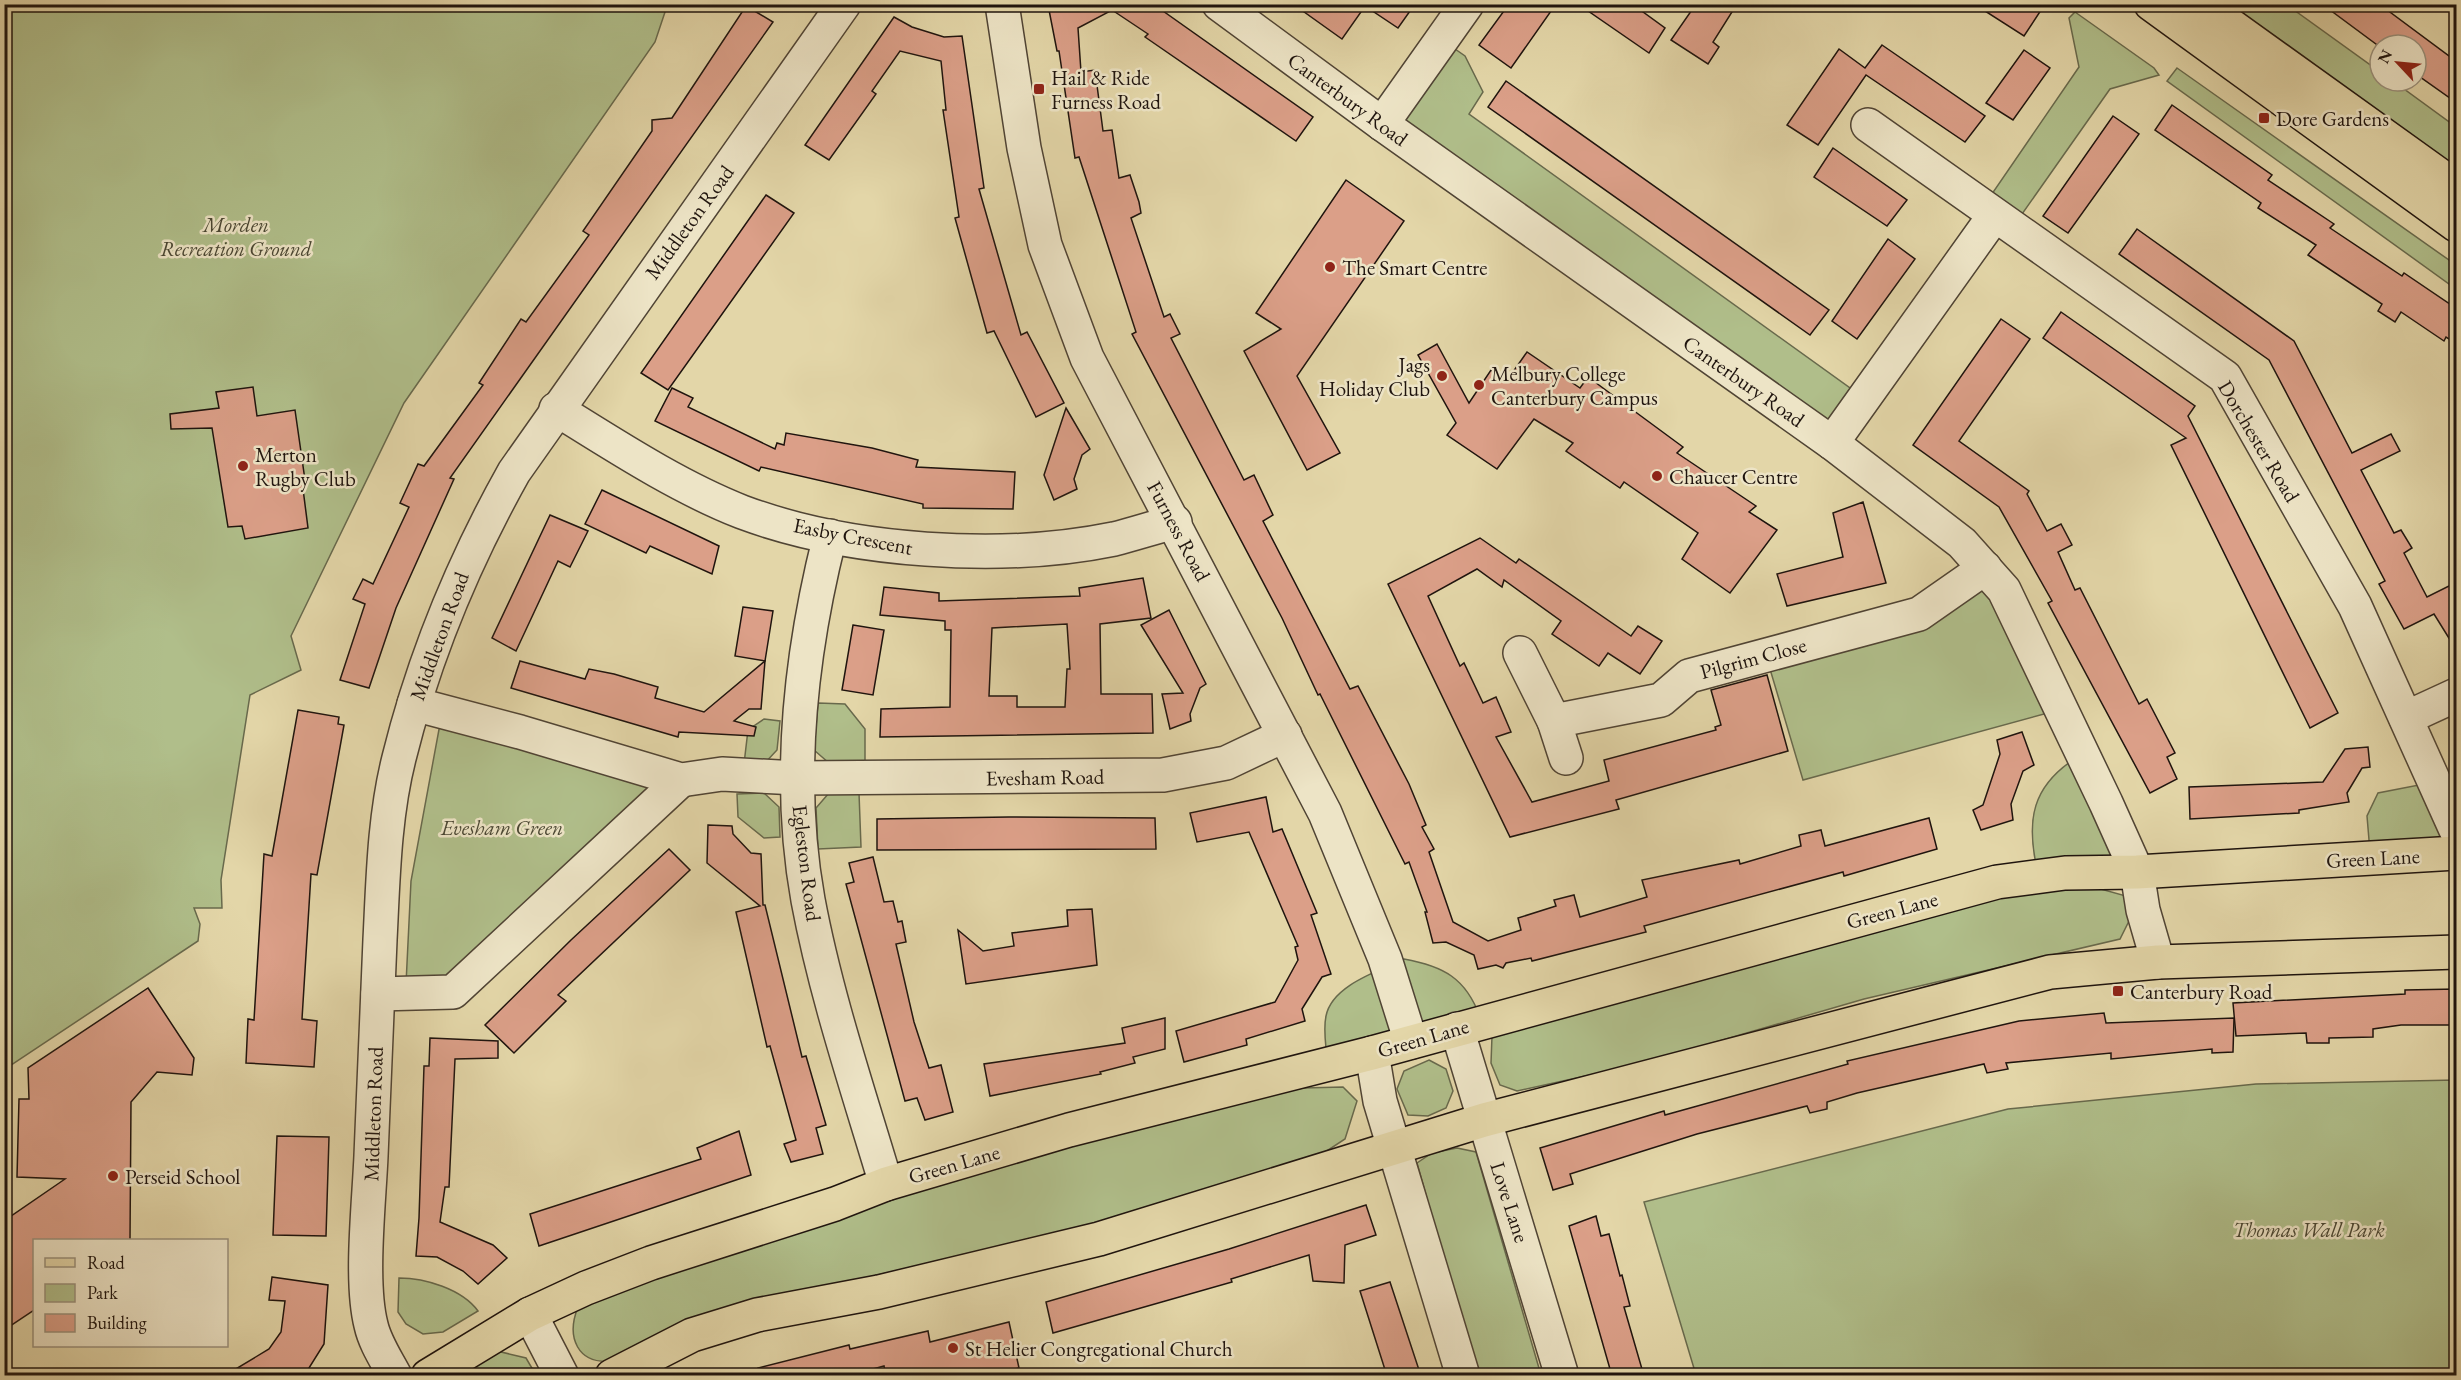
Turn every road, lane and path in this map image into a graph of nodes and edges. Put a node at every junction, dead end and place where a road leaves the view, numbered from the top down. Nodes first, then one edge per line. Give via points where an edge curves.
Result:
1 (844, 4) edge
2 (1002, 4) edge
3 (1219, 4) edge
4 (1467, 4) edge
5 (2151, 4) edge
6 (2201, 4) edge
7 (1382, 124) junction
8 (1868, 125) dead end
9 (2457, 188) edge
10 (1995, 216) junction
11 (2457, 225) edge
12 (556, 409) junction
13 (1832, 443) junction
14 (1175, 522) junction
15 (830, 536) junction
16 (1985, 568) junction
17 (1520, 653) dead end
18 (2457, 695) edge
19 (414, 704) junction
20 (2406, 718) junction
21 (1554, 721) junction
22 (1285, 735) junction
23 (1566, 758) dead end
24 (797, 778) junction
25 (681, 780) junction
26 (2457, 830) edge
27 (2457, 853) edge
28 (2138, 872) junction
29 (2457, 952) edge
30 (2158, 962) junction
31 (378, 994) junction
32 (1457, 1029) junction
33 (1411, 1041) junction
34 (1372, 1053) junction
35 (1484, 1120) junction
36 (1395, 1147) junction
37 (886, 1184) junction
38 (530, 1314) junction
39 (395, 1376) edge
40 (428, 1376) edge
41 (562, 1376) edge
42 (612, 1376) edge
43 (1463, 1376) edge
44 (1562, 1376) edge

1 - 12 street, Middleton Road
2 - 14 street, Furness Road via 1024,148 1045,245 1087,358
3 - 7 street, Canterbury Road
4 - 7 street
5 - 11 main road
6 - 9 main road
7 - 13 street, Canterbury Road
8 - 10 street, Dorchester Road
10 - 13 street
10 - 20 street, Dorchester Road via 2225,377 2355,606
12 - 15 street, Easby Crescent via 639,461 742,512
12 - 19 street, Middleton Road via 514,472 469,556
13 - 16 street, Canterbury Road via 1962,543
14 - 15 street, Easby Crescent via 1113,539 1032,549 927,549
14 - 22 street, Furness Road
15 - 24 street, Egleston Road via 808,628
16 - 21 street, Pilgrim Close via 1919,614 1689,676 1661,700
16 - 28 street, Canterbury Road via 2004,590
17 - 21 street
18 - 20 street
19 - 25 street
19 - 31 street, Middleton Road via 398,761 389,824
20 - 26 street, Dorchester Road
21 - 23 street
22 - 24 street, Evesham Road via 1226,764 1163,775
22 - 33 street, Furness Road via 1325,813 1381,948
24 - 25 street via 722,774
24 - 37 street, Egleston Road via 803,858 820,956
25 - 31 street via 453,992
27 - 28 main road, Green Lane
28 - 30 street, Canterbury Road via 2143,910
28 - 32 main road, Green Lane via 2065,873 1997,882
29 - 30 main road
30 - 35 main road via 2050,972
31 - 39 street, Middleton Road via 366,1274 370,1324
32 - 33 main road, Green Lane
32 - 35 street, Love Lane
33 - 34 main road, Green Lane
34 - 36 street via 1380,1101
34 - 37 main road, Green Lane via 1069,1130
35 - 36 main road
35 - 44 street, Love Lane
36 - 42 main road via 1099,1239 715,1327 661,1349
36 - 43 street
37 - 38 main road, Green Lane via 651,1263
38 - 40 main road, Green Lane
38 - 41 street

